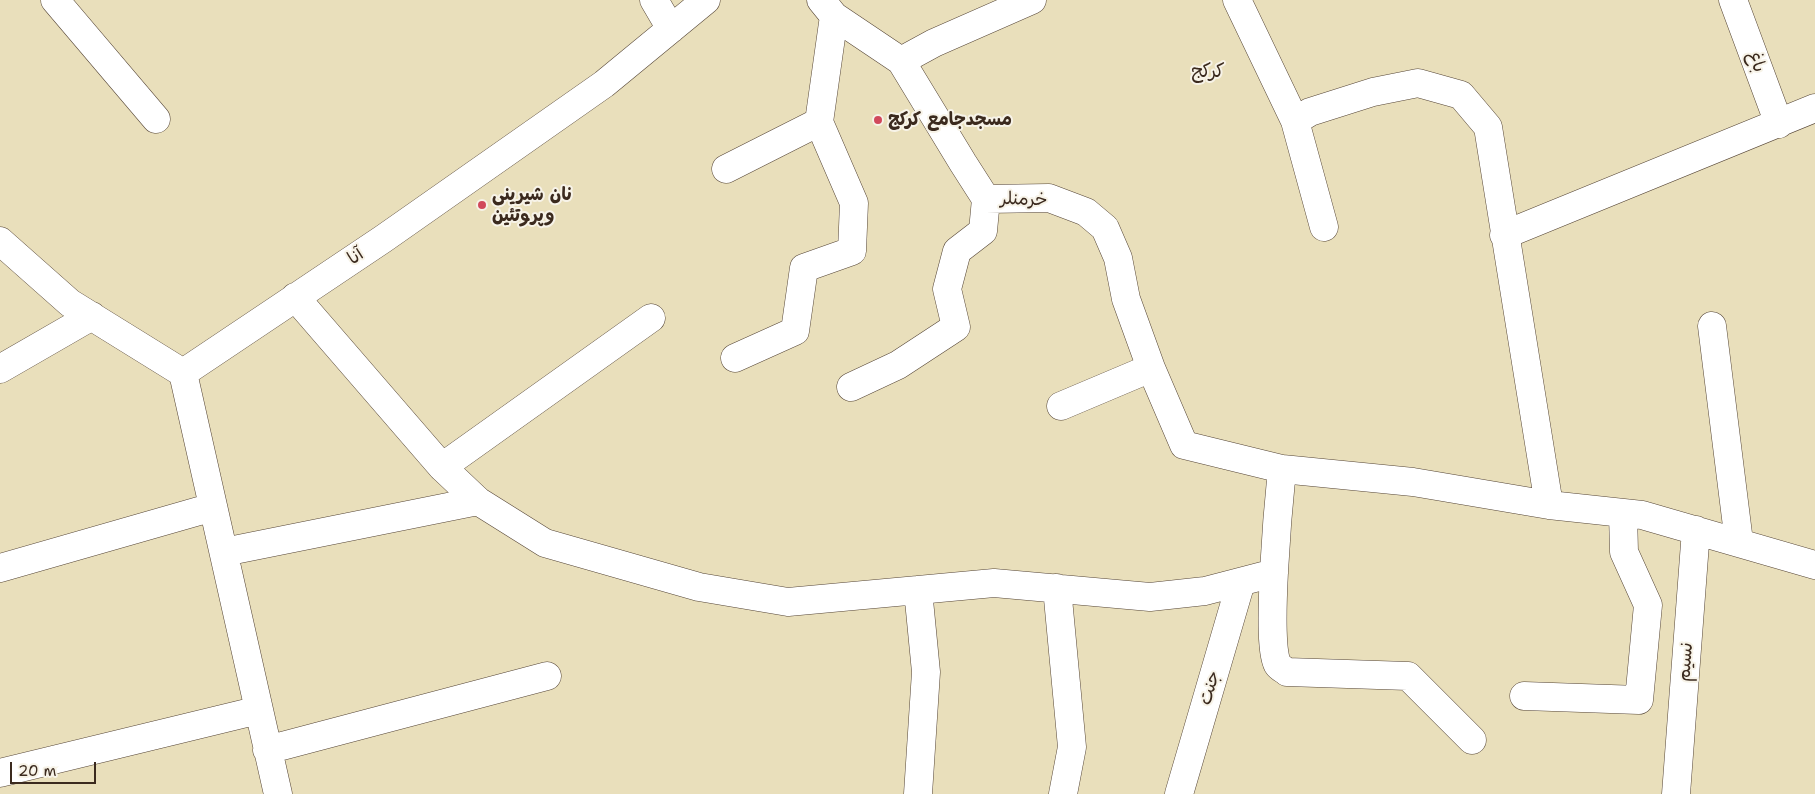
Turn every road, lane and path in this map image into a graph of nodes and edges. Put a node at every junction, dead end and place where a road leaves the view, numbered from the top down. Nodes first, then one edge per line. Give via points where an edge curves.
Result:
1 (55, 0) edge
2 (654, 0) edge
3 (706, 0) edge
4 (1032, 0) edge
5 (1236, 0) edge
6 (1733, 0) edge
7 (827, 8) edge
8 (671, 29) junction
9 (901, 61) junction
10 (1815, 108) edge
11 (156, 119) dead end
12 (1295, 121) junction
13 (819, 122) junction
14 (1779, 124) junction
15 (726, 168) dead end
16 (986, 199) junction
17 (1324, 227) dead end
18 (1504, 235) junction
19 (0, 241) edge
20 (295, 297) junction
21 (92, 316) junction
22 (651, 318) dead end
23 (1712, 326) dead end
24 (735, 358) dead end
25 (1151, 368) junction
26 (0, 369) edge
27 (182, 372) junction
28 (851, 387) dead end
29 (1061, 406) dead end
30 (442, 467) junction
31 (1282, 468) junction
32 (478, 501) junction
33 (1549, 506) junction
34 (213, 507) junction
35 (1623, 513) junction
36 (1696, 530) junction
37 (1739, 542) junction
38 (224, 552) junction
39 (1815, 565) edge
40 (0, 568) edge
41 (1274, 573) junction
42 (1241, 582) junction
43 (1057, 588) junction
44 (918, 590) junction
45 (547, 676) dead end
46 (1524, 696) dead end
47 (259, 710) junction
48 (1472, 740) dead end
49 (267, 750) junction
50 (0, 773) edge
51 (278, 794) edge
52 (918, 794) edge
53 (1063, 794) edge
54 (1179, 794) edge
55 (1676, 794) edge

1 - 11 street
2 - 8 street
3 - 8 street, آنا
4 - 9 street
5 - 12 street
6 - 14 street, باغ
7 - 9 street, خرمنلر
7 - 13 street
8 - 20 street, آنا via 604,84
9 - 16 street, خرمنلر
10 - 14 street
12 - 17 street
12 - 18 street via 1310,112 1373,92 1418,83 1461,95 1488,128
13 - 15 street
13 - 24 street via 854,203 852,251 804,268 795,331
14 - 18 street
16 - 25 street, خرمنلر via 1049,198 1086,212 1104,228 1118,258 1126,299
16 - 28 street via 983,231 957,251 947,289 956,327 898,365
18 - 33 street
19 - 21 street via 70,303
20 - 27 street, آنا
20 - 30 street
21 - 26 street
21 - 27 street
22 - 30 street
23 - 37 street
25 - 29 street
25 - 31 street, خرمنلر via 1184,445
27 - 34 street
30 - 32 street
31 - 33 street via 1413,482
31 - 41 street
32 - 38 street
32 - 44 street via 545,543 699,587 788,602
33 - 35 street
34 - 38 street
34 - 40 street
35 - 36 street
35 - 46 street via 1624,552 1648,605 1639,700
36 - 37 street
36 - 55 street, نسیم
37 - 39 street
38 - 47 street
41 - 42 street
41 - 48 street via 1274,651 1278,665 1287,672 1408,676
42 - 43 street via 1205,591 1150,597
42 - 54 street, جنت
43 - 44 street via 994,583
43 - 53 street via 1072,747
44 - 52 street via 926,672
45 - 49 street
47 - 49 street
47 - 50 street
49 - 51 street

